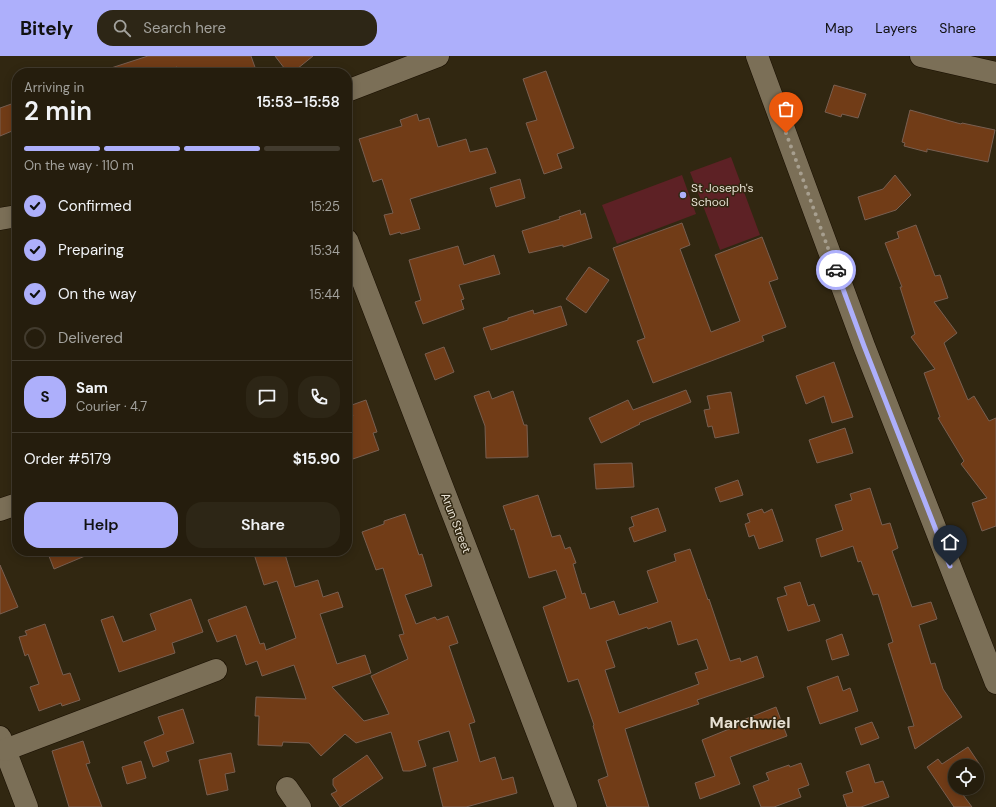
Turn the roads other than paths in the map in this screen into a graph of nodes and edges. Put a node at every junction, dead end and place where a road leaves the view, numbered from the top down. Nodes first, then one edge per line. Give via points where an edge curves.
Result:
1 (438, 56) edge
2 (756, 56) edge
3 (921, 56) edge
4 (996, 73) edge
5 (352, 89) edge
6 (12, 217) edge
7 (0, 219) edge
8 (352, 253) edge
9 (12, 506) edge
10 (0, 510) edge
11 (216, 670) dead end
12 (996, 683) edge
13 (3, 743) edge
14 (287, 788) dead end
15 (27, 807) edge
16 (300, 807) edge
17 (565, 807) edge

1 - 5 street
2 - 12 street via 864,346
3 - 4 street
6 - 7 street
8 - 17 street, Arun Street
9 - 10 street
11 - 13 street
13 - 15 street
14 - 16 street

